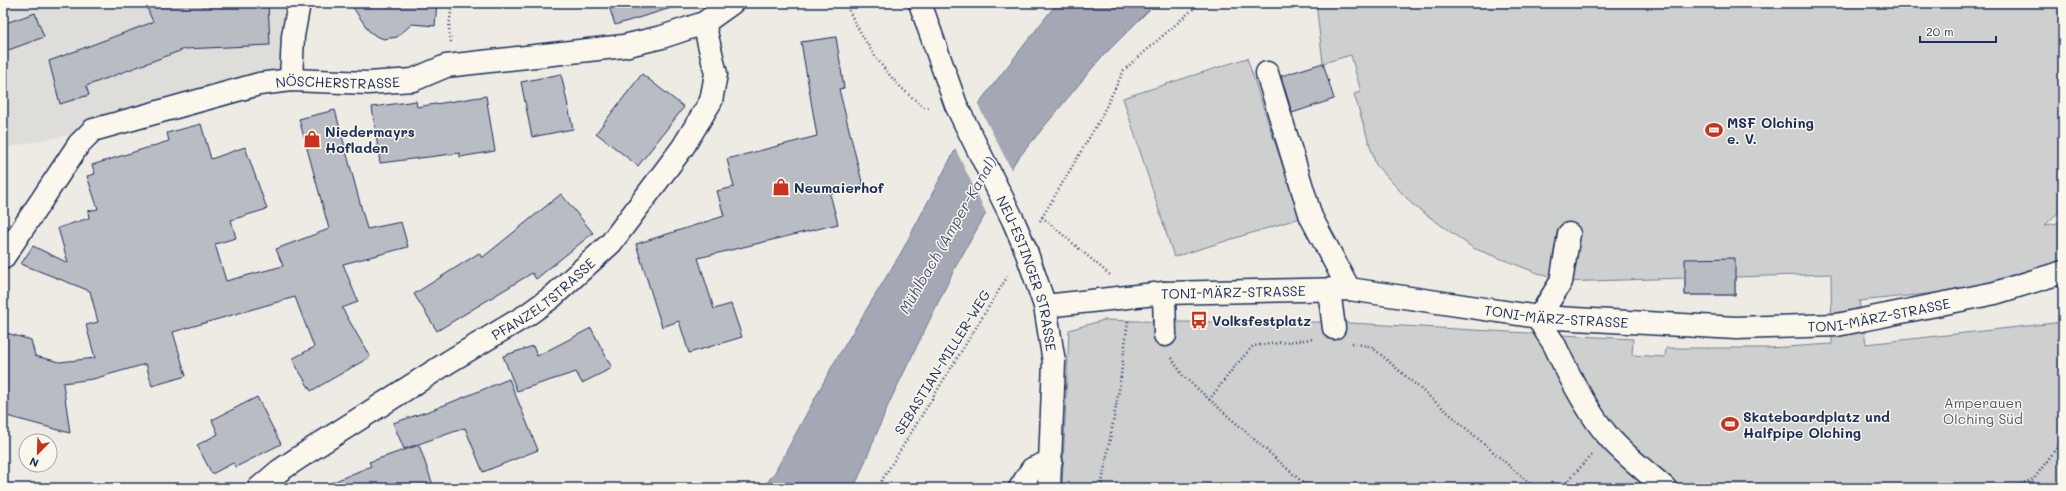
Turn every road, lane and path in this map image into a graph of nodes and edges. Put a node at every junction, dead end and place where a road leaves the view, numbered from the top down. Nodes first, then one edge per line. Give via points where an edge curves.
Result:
1 (300, 3) edge
2 (452, 3) edge
3 (732, 3) edge
4 (845, 3) edge
5 (920, 3) edge
6 (1200, 3) edge
7 (704, 23) junction
8 (455, 65) junction
9 (1266, 73) dead end
10 (291, 80) junction
11 (948, 108) junction
12 (1042, 217) junction
13 (1569, 234) dead end
14 (1025, 248) junction
15 (3, 258) edge
16 (2063, 272) edge
17 (1339, 290) junction
18 (1164, 293) junction
19 (1131, 296) junction
20 (1045, 306) junction
21 (1539, 317) junction
22 (1165, 334) joint
23 (1340, 334) joint
24 (1316, 339) dead end
25 (1209, 400) junction
26 (1610, 438) junction
27 (2063, 438) edge
28 (1051, 460) junction
29 (259, 488) edge
30 (877, 488) edge
31 (1020, 488) edge
32 (1049, 488) edge
33 (1102, 488) edge
34 (1309, 488) edge
35 (1535, 488) edge
36 (1561, 488) edge
37 (1665, 488) edge
38 (2009, 488) edge

1 - 10 street via 294,36
2 - 8 path via 449,28
3 - 7 street, NÖSCHERSTRASSE
4 - 11 path via 886,72 907,94 926,108
5 - 11 street, NEU-ESTINGER STRASSE
6 - 12 path, SEBASTIAN-MILLER-WEG via 1124,70 1099,121
7 - 8 street, NÖSCHERSTRASSE via 624,46
7 - 29 street, PFANZELTSTRASSE via 716,74 711,101 683,147 611,243 552,297 527,315 319,445 279,471
8 - 10 street, NÖSCHERSTRASSE via 446,66 413,80 368,83
9 - 17 street via 1311,216
10 - 15 street, NÖSCHERSTRASSE via 259,84 93,130 79,144
11 - 14 street, NEU-ESTINGER STRASSE via 1013,220
12 - 14 path, SEBASTIAN-MILLER-WEG
12 - 19 path via 1118,281
13 - 21 street via 1561,282
14 - 20 street, NEU-ESTINGER STRASSE
14 - 30 path, SEBASTIAN-MILLER-WEG
16 - 21 street, TONI-MÄRZ-STRASSE via 1995,294 1837,325 1736,328
17 - 18 street, TONI-MÄRZ-STRASSE
17 - 21 street, TONI-MÄRZ-STRASSE
17 - 23 street
18 - 19 street, TONI-MÄRZ-STRASSE
18 - 22 street
19 - 20 street, TONI-MÄRZ-STRASSE
19 - 33 path via 1119,390
20 - 28 street, NEU-ESTINGER STRASSE via 1054,362
21 - 26 street via 1540,324 1548,333 1592,414
22 - 25 path via 1169,353 1183,376
23 - 35 path via 1372,347
24 - 25 path via 1253,346
25 - 34 path
26 - 36 path
26 - 37 street
27 - 38 path via 2034,479
28 - 31 street via 1032,469
28 - 32 street, NEU-ESTINGER STRASSE

